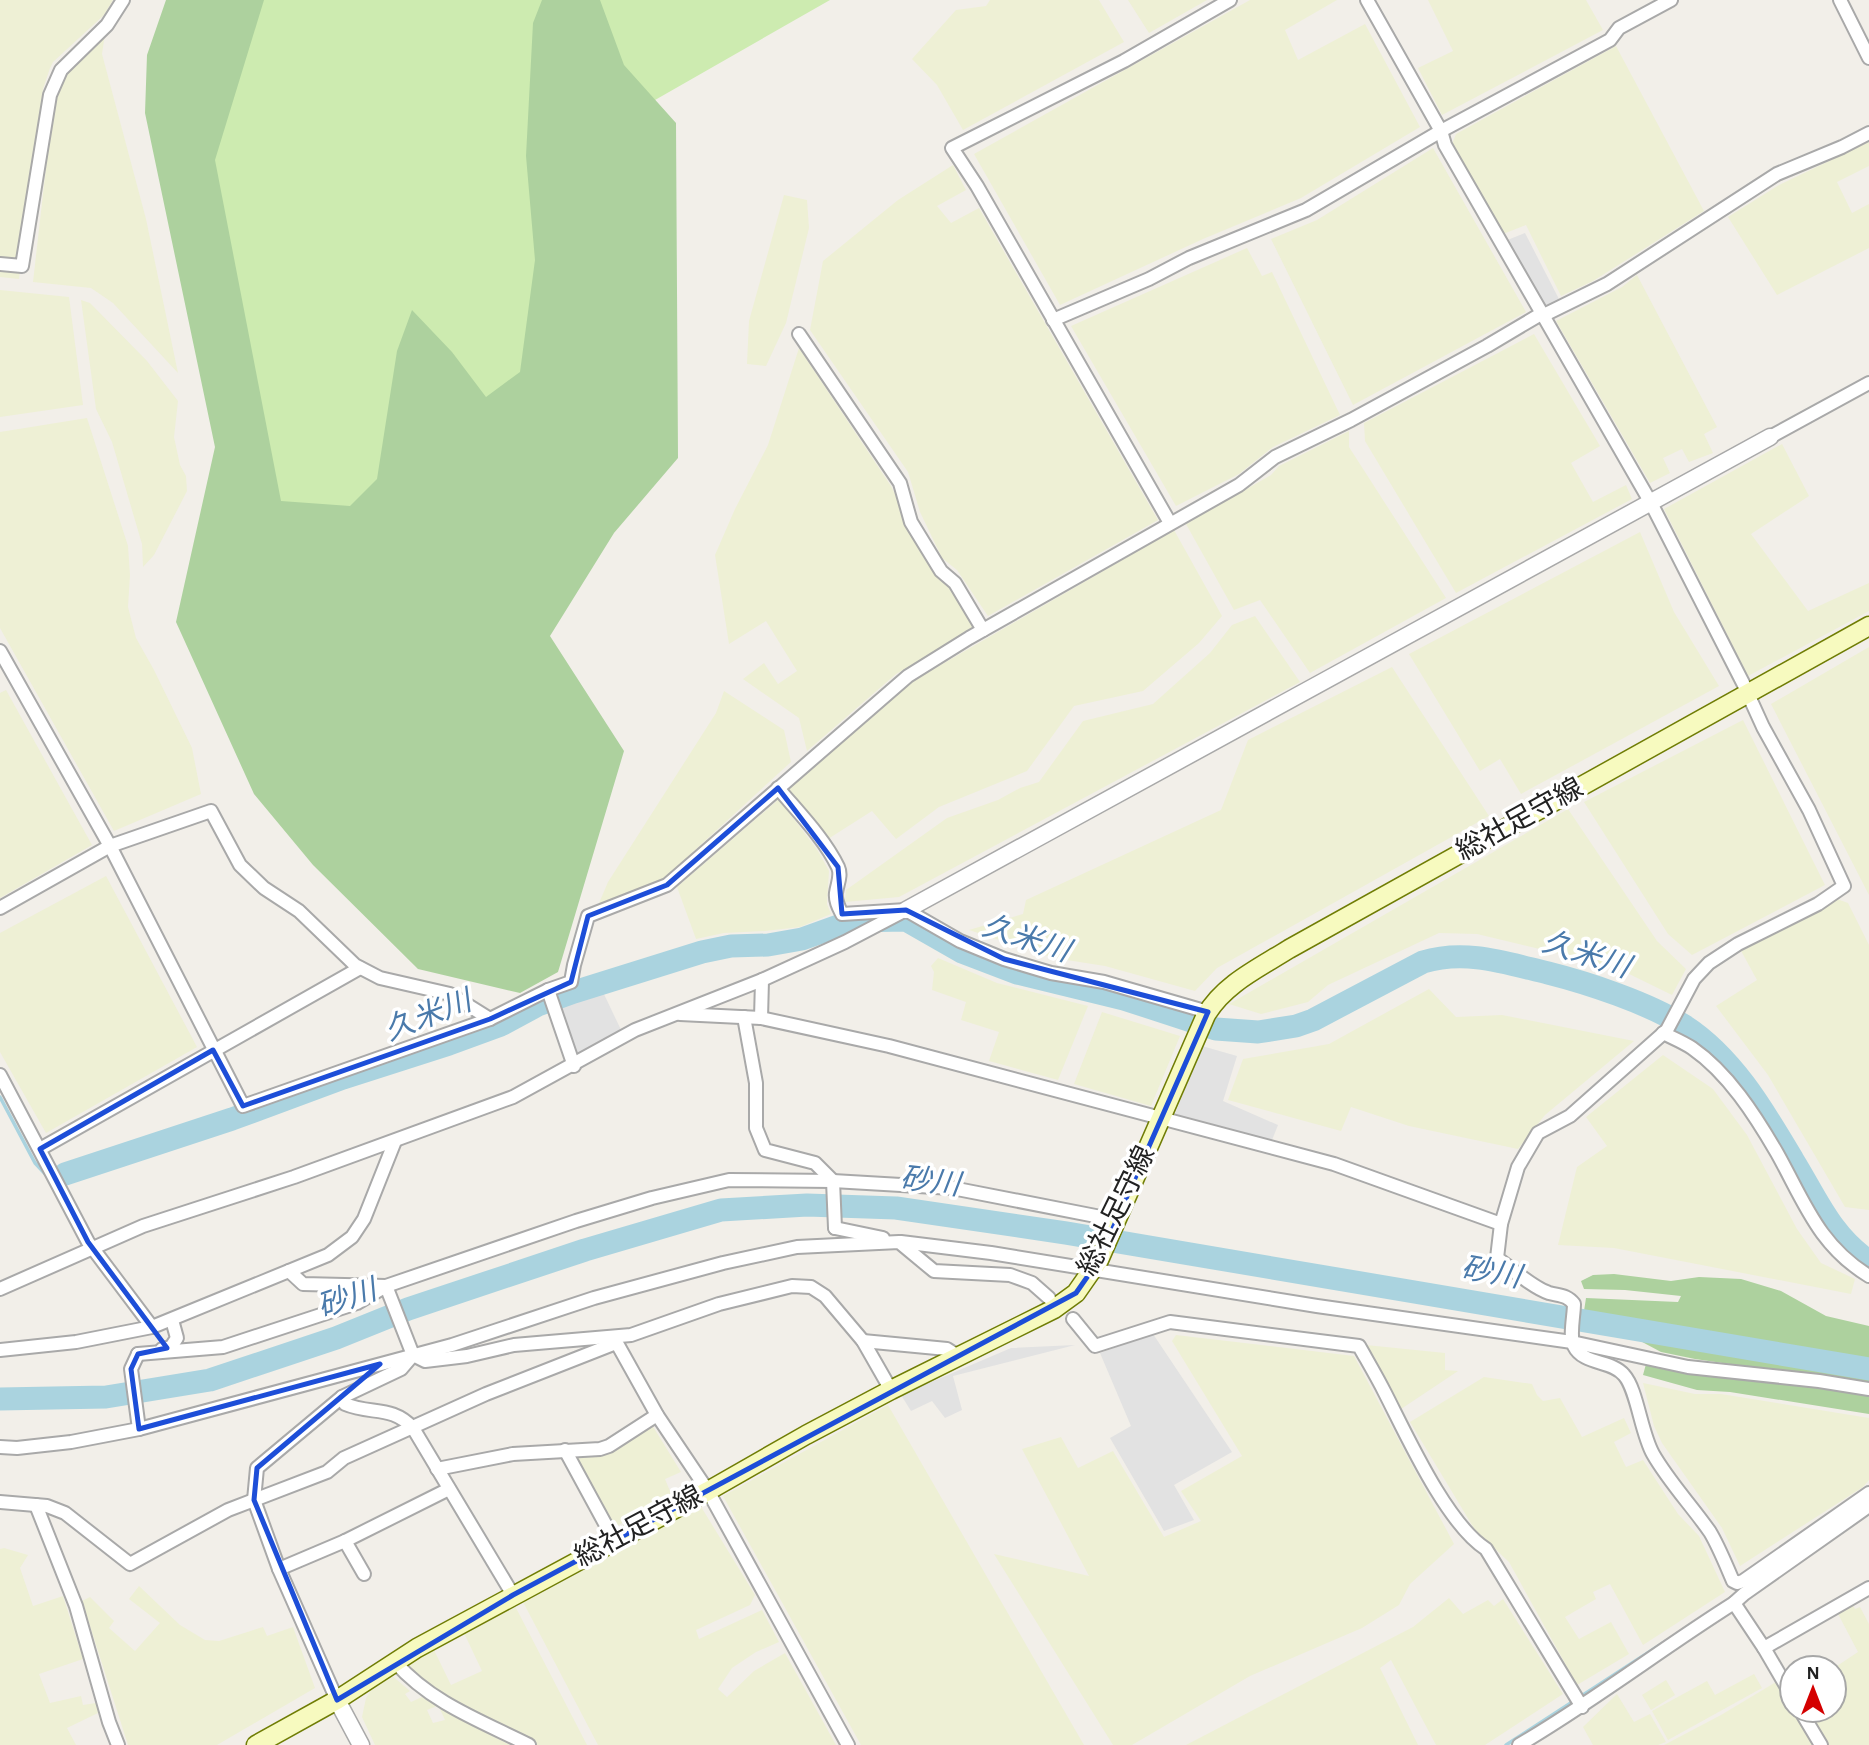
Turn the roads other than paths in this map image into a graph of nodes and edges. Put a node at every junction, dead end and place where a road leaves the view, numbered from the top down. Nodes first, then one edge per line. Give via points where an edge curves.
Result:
1 (124, 0) edge
2 (1230, 0) edge
3 (1367, 0) edge
4 (1671, 0) edge
5 (1840, 0) edge
6 (1869, 58) edge
7 (1441, 131) junction
8 (1869, 133) edge
9 (0, 264) edge
10 (1541, 314) junction
11 (1053, 320) junction
12 (799, 334) dead end
13 (1869, 383) edge
14 (1770, 437) joint
15 (1651, 503) junction
16 (1170, 523) junction
17 (1869, 626) edge
18 (983, 630) junction
19 (0, 651) edge
20 (1747, 696) junction
21 (778, 788) junction
22 (110, 846) junction
23 (0, 908) edge
24 (900, 913) junction
25 (360, 968) junction
26 (762, 980) junction
27 (551, 997) junction
28 (675, 1014) junction
29 (744, 1017) junction
30 (761, 1018) junction
31 (490, 1019) junction
32 (1204, 1020) junction
33 (1665, 1032) junction
34 (214, 1050) junction
35 (574, 1066) junction
36 (0, 1075) edge
37 (1161, 1119) junction
38 (395, 1141) junction
39 (40, 1149) junction
40 (833, 1181) junction
41 (1115, 1224) junction
42 (1501, 1224) junction
43 (835, 1228) junction
44 (899, 1242) junction
45 (93, 1247) junction
46 (812, 1247) junction
47 (1096, 1265) junction
48 (289, 1271) junction
49 (1869, 1276) edge
50 (386, 1286) junction
51 (0, 1289) edge
52 (1049, 1298) dead end
53 (172, 1320) junction
54 (1073, 1320) dead end
55 (152, 1327) junction
56 (1572, 1336) junction
57 (615, 1340) junction
58 (863, 1341) junction
59 (0, 1350) edge
60 (138, 1354) junction
61 (413, 1355) junction
62 (958, 1356) junction
63 (891, 1390) junction
64 (1869, 1390) edge
65 (342, 1397) junction
66 (657, 1415) junction
67 (413, 1428) junction
68 (139, 1429) junction
69 (0, 1447) edge
70 (565, 1450) junction
71 (438, 1469) junction
72 (449, 1489) junction
73 (708, 1491) junction
74 (1869, 1493) edge
75 (254, 1500) junction
76 (0, 1502) edge
77 (36, 1505) junction
78 (1869, 1506) edge
79 (614, 1540) junction
80 (345, 1541) junction
81 (279, 1569) junction
82 (365, 1574) dead end
83 (1869, 1588) edge
84 (1740, 1592) junction
85 (513, 1595) junction
86 (1764, 1648) junction
87 (395, 1662) junction
88 (1778, 1672) edge
89 (337, 1700) junction
90 (1579, 1702) junction
91 (1808, 1724) edge
92 (118, 1745) edge
93 (256, 1745) edge
94 (361, 1745) edge
95 (529, 1745) edge
96 (848, 1745) edge
97 (1519, 1745) edge
98 (1821, 1745) edge

1 - 9 street via 107,25 56,77 22,266
2 - 11 street via 1124,61 952,148
3 - 7 street
4 - 7 street via 1619,28 1610,40
5 - 6 street
7 - 10 street
7 - 11 street via 1306,210
8 - 10 street via 1777,174 1607,284
10 - 15 street
10 - 16 street via 1275,457 1238,485
11 - 16 street
12 - 18 street via 900,483 911,522
13 - 14 street
14 - 15 street
15 - 20 street
15 - 24 street
16 - 18 street
17 - 20 main road, 総社足守線
18 - 21 street via 908,676
19 - 22 street
20 - 32 main road, 総社足守線 via 1289,949 1220,996
20 - 33 street via 1844,886 1709,963 1694,979
21 - 24 street via 838,867 836,893 842,914
21 - 27 street via 667,885 588,916 571,982
22 - 23 street
22 - 25 street via 211,811 240,865 299,911
22 - 34 street
24 - 26 street
24 - 32 street via 1004,959 1051,974 1104,982
25 - 31 street via 380,978 450,994
25 - 34 street
26 - 28 street
26 - 30 street
27 - 31 street
27 - 35 street
28 - 29 street
28 - 35 street via 635,1030
29 - 30 street
29 - 40 street via 756,1083 756,1128 765,1150 815,1163
30 - 37 street via 889,1046
31 - 34 street via 243,1106
32 - 37 main road, 総社足守線
33 - 42 street via 1570,1116 1538,1133 1518,1167
33 - 49 street via 1704,1058 1730,1085 1776,1151 1822,1236
34 - 39 street
35 - 38 street via 513,1097
36 - 39 street
37 - 41 main road, 総社足守線
37 - 42 street via 1334,1164
38 - 45 street
38 - 48 street via 375,1195 352,1237 328,1255
39 - 45 street
40 - 41 street via 952,1188
40 - 43 street
40 - 50 street via 729,1180 652,1198
41 - 47 main road, 総社足守線
42 - 56 street via 1497,1258 1546,1292 1567,1297 1574,1304
43 - 44 street
43 - 46 street
44 - 46 street
44 - 47 street
44 - 52 street via 934,1271 1010,1275 1032,1283
45 - 51 street
45 - 55 street
46 - 61 street via 723,1263
47 - 56 street via 1317,1306
47 - 62 main road, 総社足守線 via 1076,1293 1054,1309
48 - 50 street via 303,1284
48 - 53 street
50 - 60 street via 357,1303 223,1347
50 - 61 street
53 - 55 street
53 - 60 street via 177,1338 171,1347
54 - 90 street via 1095,1346 1170,1322 1359,1346 1449,1509 1486,1549
55 - 59 street
56 - 64 street via 1688,1367
56 - 84 street via 1575,1349 1622,1372 1628,1380 1654,1456 1711,1534
57 - 58 street via 719,1304 792,1286 811,1287 825,1296
57 - 61 street via 514,1345 425,1361
57 - 66 street
57 - 67 street
58 - 62 street via 947,1349
58 - 63 street
60 - 68 street via 131,1369
61 - 65 street via 401,1369
61 - 68 street
62 - 63 main road, 総社足守線
63 - 73 main road, 総社足守線
65 - 67 street via 353,1408 387,1411
65 - 75 street via 257,1468
66 - 70 street via 610,1446
66 - 73 street
67 - 71 street
67 - 75 street via 344,1458 327,1472
68 - 69 street via 71,1443
70 - 71 street via 513,1454
70 - 79 street
71 - 72 street
72 - 80 street
72 - 85 street
73 - 79 main road, 総社足守線
73 - 96 street
74 - 84 street
75 - 77 street via 130,1564 65,1513
75 - 81 street
76 - 77 street
77 - 92 street via 76,1606
78 - 84 street
79 - 85 main road, 総社足守線
80 - 81 street
80 - 82 street
81 - 89 street
83 - 86 street
84 - 86 street
84 - 90 street via 1644,1663
85 - 87 main road, 総社足守線
86 - 88 street
87 - 89 main road, 総社足守線
87 - 95 street via 433,1697
89 - 93 main road, 総社足守線
89 - 94 street
90 - 97 street
91 - 98 street

